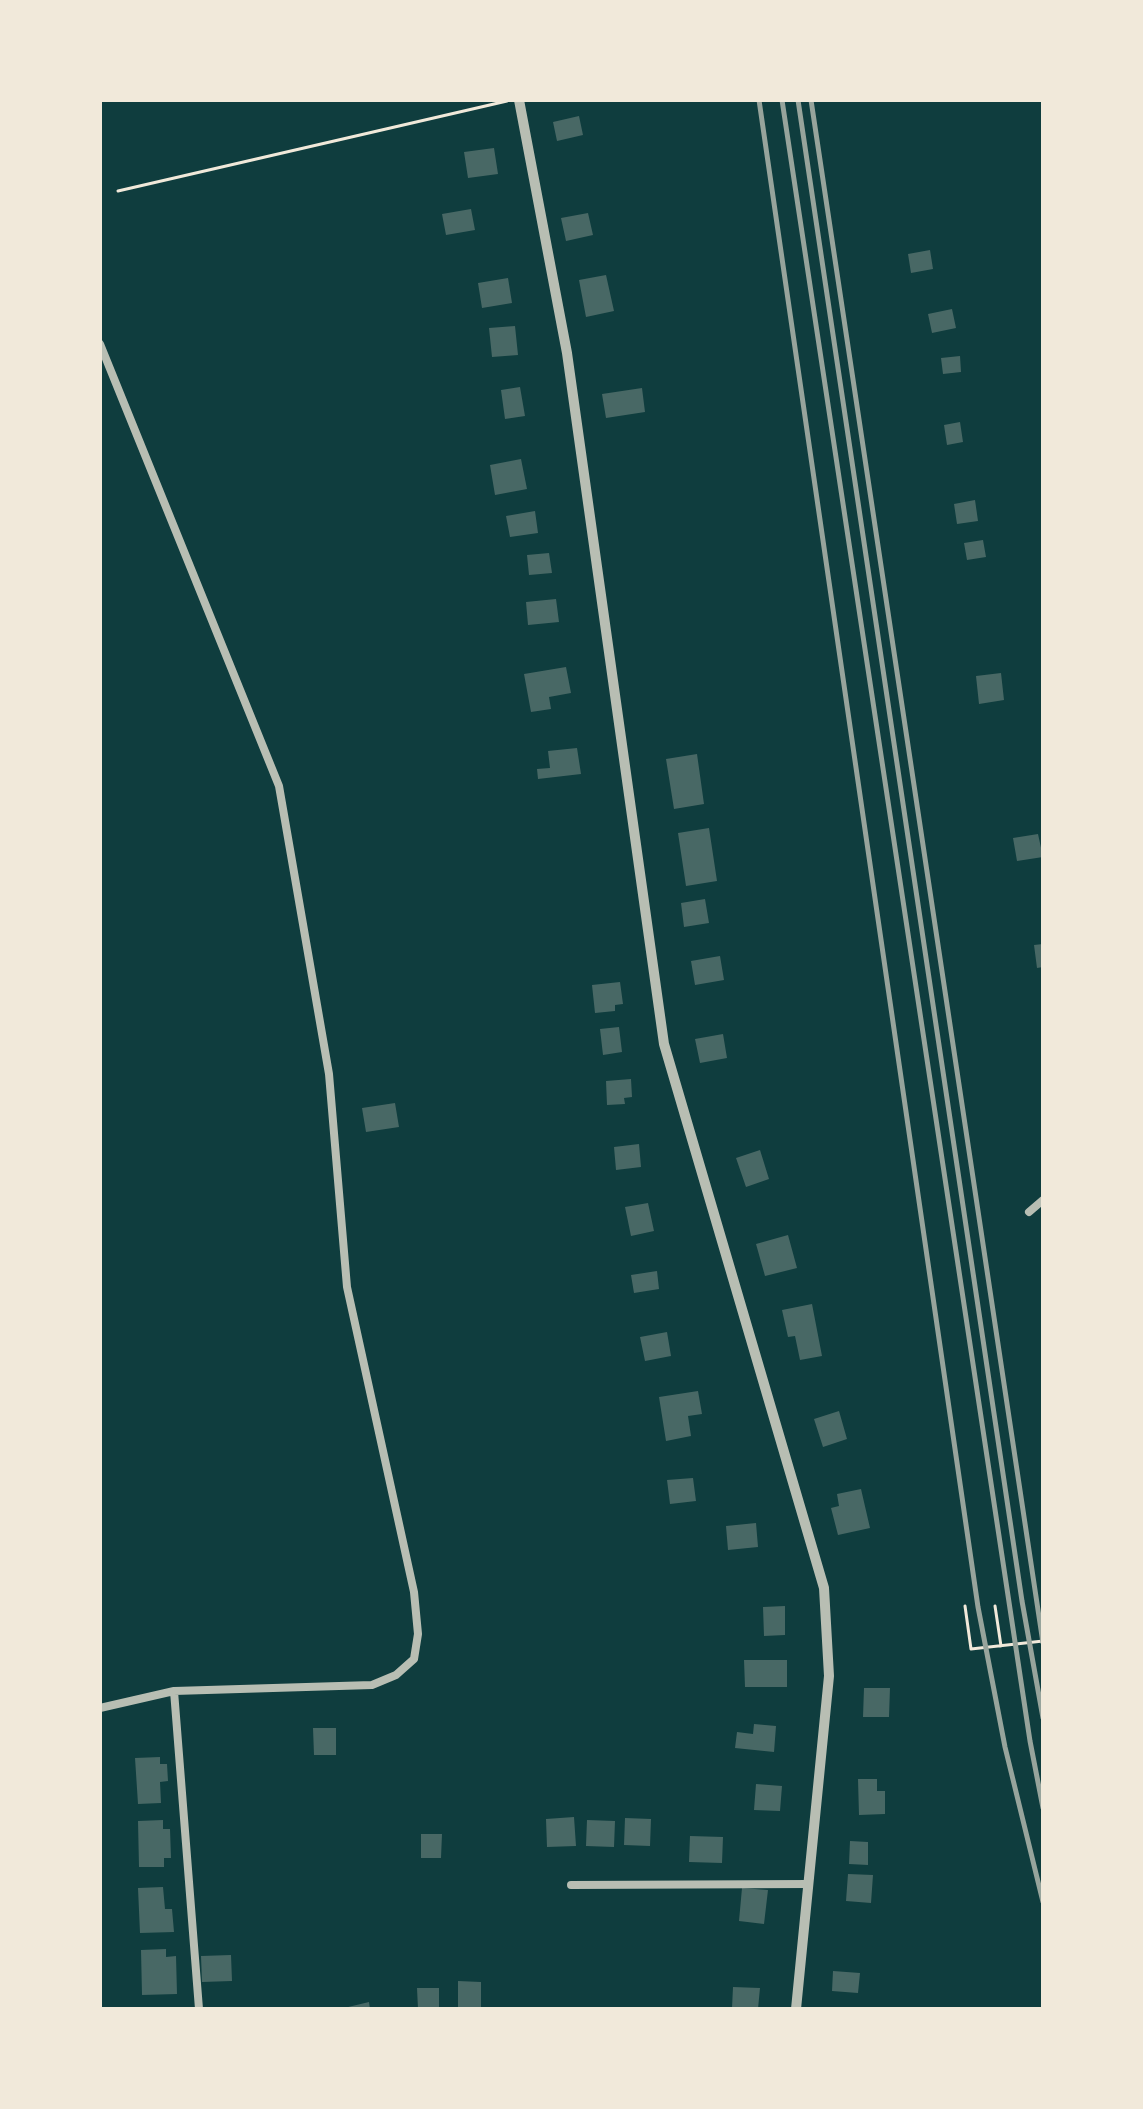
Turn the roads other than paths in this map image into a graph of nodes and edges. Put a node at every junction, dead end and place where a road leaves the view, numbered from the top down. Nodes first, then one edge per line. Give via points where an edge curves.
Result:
1 (519, 100) edge
2 (100, 344) edge
3 (1043, 1200) edge
4 (1029, 1212) dead end
5 (174, 1691) junction
6 (100, 1708) edge
7 (809, 1884) junction
8 (571, 1885) dead end
9 (199, 2009) edge
10 (796, 2009) edge

1 - 7 street via 567,353 664,1044 824,1588 829,1676
2 - 5 street via 279,786 329,1074 347,1287 414,1592 418,1634 414,1659 396,1675 372,1685
3 - 4 street
5 - 6 street
5 - 9 street
7 - 8 street
7 - 10 street

